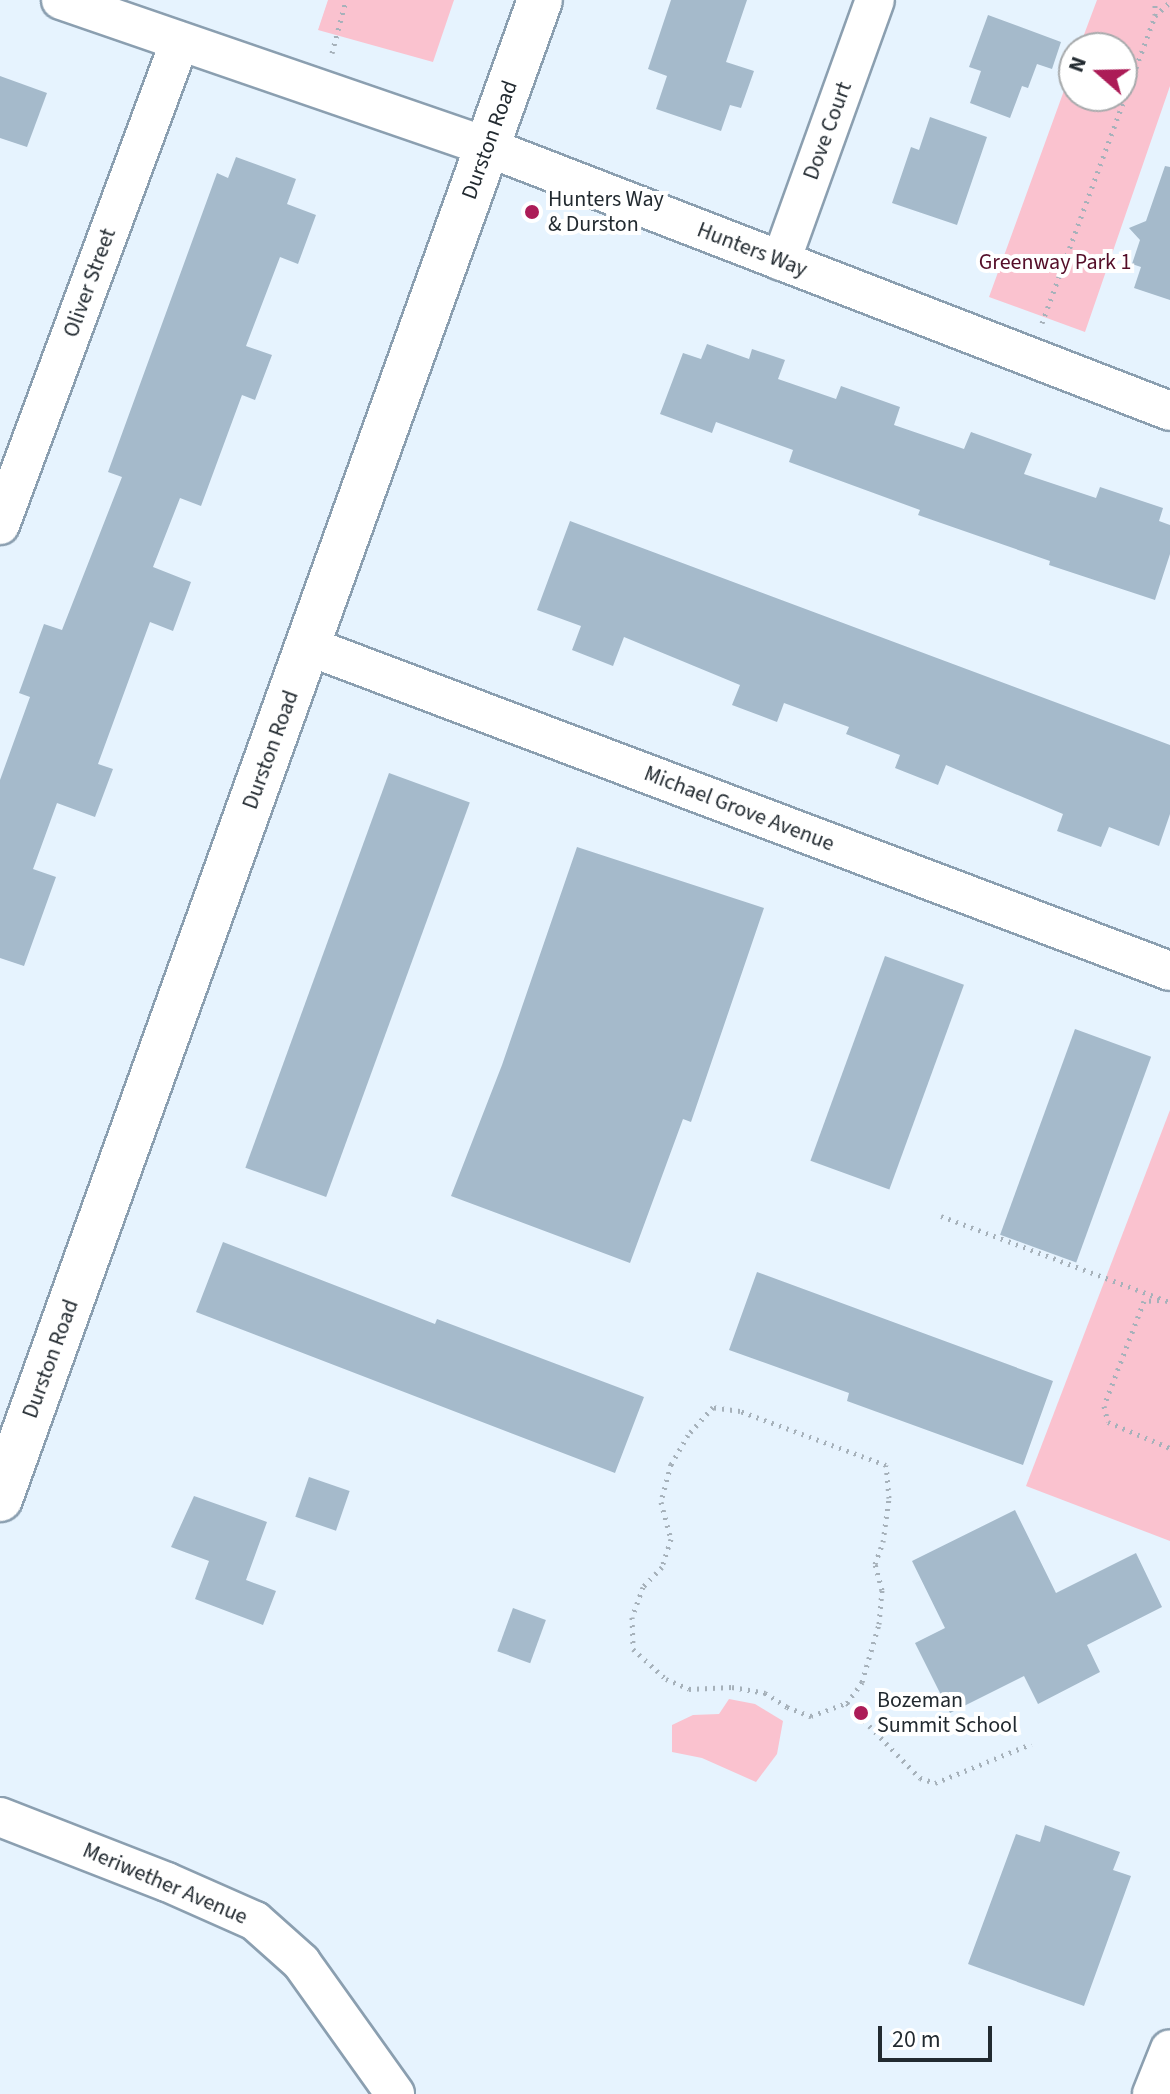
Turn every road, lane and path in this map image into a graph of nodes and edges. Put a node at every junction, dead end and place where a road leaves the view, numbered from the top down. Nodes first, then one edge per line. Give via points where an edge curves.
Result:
1 (61, 0) edge
2 (346, 0) edge
3 (540, 0) edge
4 (875, 0) edge
5 (1155, 0) edge
6 (1170, 2) edge
7 (1155, 16) junction
8 (180, 41) junction
9 (323, 90) junction
10 (487, 147) junction
11 (781, 261) junction
12 (1029, 357) junction
13 (1170, 411) edge
14 (0, 525) edge
15 (308, 646) junction
16 (1170, 971) edge
17 (941, 1216) dead end
18 (1167, 1301) edge
19 (1170, 1448) edge
20 (0, 1499) edge
21 (847, 1703) junction
22 (1031, 1744) dead end
23 (0, 1817) edge
24 (1170, 2049) edge
25 (395, 2094) edge
26 (1152, 2094) edge

1 - 8 street, Hunters Way
2 - 9 path
3 - 10 main road, Durston Road
4 - 11 street, Dove Court
5 - 7 path
6 - 7 path
7 - 12 path
8 - 9 street, Hunters Way
8 - 14 street, Oliver Street
9 - 10 street, Hunters Way
10 - 11 street, Hunters Way
10 - 15 main road, Durston Road
11 - 12 street, Hunters Way
12 - 13 street, Hunters Way
15 - 16 street, Michael Grove Avenue
15 - 20 main road, Durston Road
17 - 18 path
18 - 19 path via 1144,1301 1104,1406 1108,1422
21 - 21 path via 811,1716 765,1693 732,1687 689,1689 666,1679 633,1649 632,1617 643,1587 662,1567 671,1539 661,1502 671,1464 713,1407 740,1411 886,1465 889,1498 875,1564 882,1590 879,1624 862,1682
21 - 22 path via 920,1778 935,1783
23 - 25 street, Meriwether Avenue via 255,1921 301,1962
24 - 26 street

